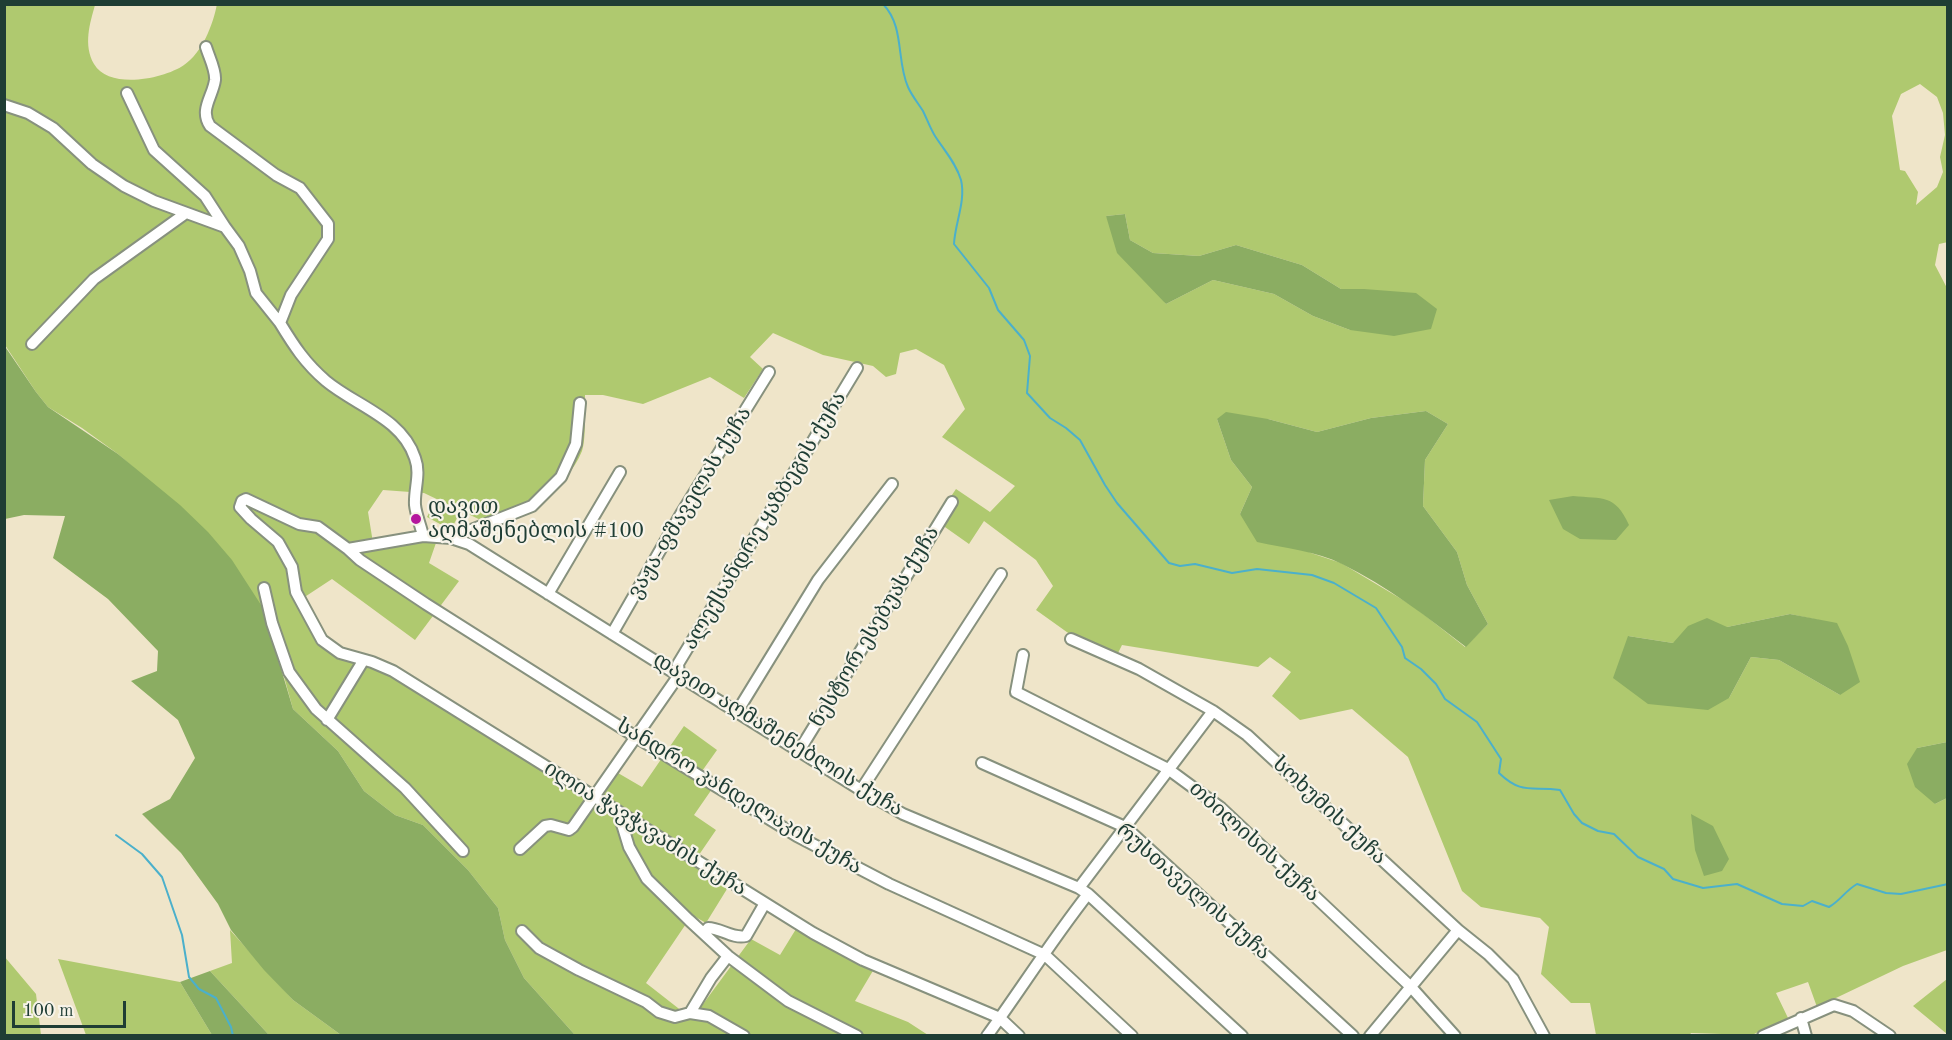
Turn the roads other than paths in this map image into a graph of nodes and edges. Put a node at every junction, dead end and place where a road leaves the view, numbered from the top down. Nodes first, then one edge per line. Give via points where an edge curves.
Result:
1 (206, 47) dead end
2 (127, 93) dead end
3 (4, 105) edge
4 (186, 213) junction
5 (225, 227) junction
6 (280, 323) junction
7 (32, 344) dead end
8 (856, 368) dead end
9 (769, 372) dead end
10 (580, 404) dead end
11 (620, 471) dead end
12 (892, 484) dead end
13 (952, 502) dead end
14 (423, 536) junction
15 (451, 538) junction
16 (348, 549) junction
17 (1001, 574) dead end
18 (264, 588) dead end
19 (296, 592) joint
20 (548, 594) junction
21 (612, 634) junction
22 (1071, 639) dead end
23 (1023, 655) dead end
24 (363, 660) junction
25 (680, 675) junction
26 (1213, 711) junction
27 (737, 712) junction
28 (327, 720) junction
29 (636, 737) junction
30 (799, 751) junction
31 (982, 763) dead end
32 (1168, 769) junction
33 (861, 790) junction
34 (593, 797) junction
35 (618, 811) junction
36 (1125, 827) junction
37 (520, 849) dead end
38 (463, 851) dead end
39 (1083, 891) junction
40 (765, 903) junction
41 (1458, 930) junction
42 (522, 931) dead end
43 (704, 933) junction
44 (1045, 955) junction
45 (728, 956) junction
46 (1411, 987) junction
47 (690, 1013) junction
48 (1000, 1018) junction
49 (1801, 1018) junction
50 (744, 1035) edge
51 (857, 1035) edge
52 (987, 1035) edge
53 (1019, 1035) edge
54 (1132, 1035) edge
55 (1242, 1035) edge
56 (1353, 1035) edge
57 (1370, 1035) edge
58 (1455, 1035) edge
59 (1544, 1035) edge
60 (1763, 1035) edge
61 (1806, 1035) edge
62 (1890, 1035) edge

1 - 6 street via 216,79 205,120 276,175 300,188 328,224 328,239 291,295
2 - 5 street via 154,150 205,196
3 - 4 street via 53,128 92,164 124,186
4 - 5 street
4 - 7 street via 94,279
5 - 6 street via 239,246 256,293
6 - 14 street via 298,354 327,382 373,410 404,436 416,459 415,504
8 - 25 street, ალექსანდრე ყაზბეგის ქუჩა via 678,664
9 - 21 street, ვაჟა-ფშაველას ქუჩა
10 - 15 street via 576,444 561,477 532,506
11 - 20 street
12 - 27 street via 818,580
13 - 30 street, ნესტორ ესებუას ქუჩა
14 - 15 street, დავით აღმაშენებლის ქუჩა
14 - 16 street, დავით აღმაშენებლის ქუჩა
15 - 20 street, დავით აღმაშენებლის ქუჩა via 469,544
16 - 19 street, სანდრო კანდელაკის ქუჩა via 318,527 299,524 242,501 240,507 278,542 292,567
16 - 29 street, სანდრო კანდელაკის ქუჩა via 426,604
17 - 33 street
18 - 28 street via 289,672
19 - 24 street, ილია ჭავჭავაძის ქუჩა via 322,640 340,653
20 - 21 street, დავით აღმაშენებლის ქუჩა
21 - 25 street, დავით აღმაშენებლის ქუჩა
22 - 26 street, სოხუმის ქუჩა via 1139,669
23 - 32 street, თბილისის ქუჩა via 1016,692
24 - 28 street
24 - 34 street, ილია ჭავჭავაძის ქუჩა via 393,671
25 - 27 street, დავით აღმაშენებლის ქუჩა
25 - 29 street, ალექსანდრე ყაზბეგის ქუჩა
26 - 32 street
26 - 41 street, სოხუმის ქუჩა via 1247,735
27 - 30 street, დავით აღმაშენებლის ქუჩა
28 - 38 street via 405,788
29 - 34 street, ალექსანდრე ყაზბეგის ქუჩა
29 - 44 street, სანდრო კანდელაკის ქუჩა via 797,836 889,884
30 - 33 street, დავით აღმაშენებლის ქუჩა
31 - 36 street, რუსთაველის ქუჩა
32 - 36 street
32 - 46 street, თბილისის ქუჩა via 1221,808
33 - 39 street, დავით აღმაშენებლის ქუჩა via 903,814
34 - 35 street, ილია ჭავჭავაძის ქუჩა
34 - 37 street, ალექსანდრე ყაზბეგის ქუჩა via 569,830 545,826
35 - 40 street, ილია ჭავჭავაძის ქუჩა
35 - 43 street via 629,847 647,879
36 - 39 street
36 - 56 street, რუსთაველის ქუჩა
39 - 44 street
39 - 55 street, დავით აღმაშენებლის ქუჩა
40 - 43 street via 746,936 732,936 712,928
40 - 48 street, ილია ჭავჭავაძის ქუჩა via 863,960
41 - 46 street
41 - 59 street, სოხუმის ქუჩა via 1513,979
42 - 47 street via 539,948 659,1012 675,1017
43 - 45 street
44 - 48 street
44 - 54 street, სანდრო კანდელაკის ქუჩა
45 - 47 street
45 - 51 street via 788,1001
46 - 57 street
46 - 58 street, თბილისის ქუჩა
47 - 50 street via 709,1016
48 - 52 street
48 - 53 street, ილია ჭავჭავაძის ქუჩა
49 - 60 street
49 - 61 street
49 - 62 street via 1834,1005 1853,1011

